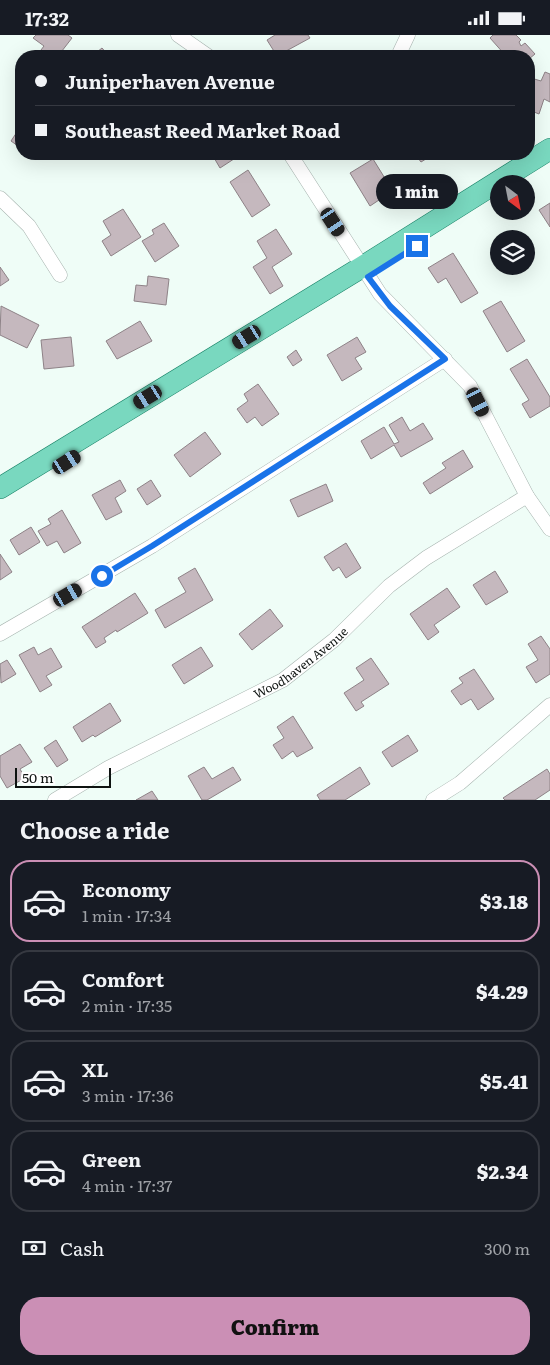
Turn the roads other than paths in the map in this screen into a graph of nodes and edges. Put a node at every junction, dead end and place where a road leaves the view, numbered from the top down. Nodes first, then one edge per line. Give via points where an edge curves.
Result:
1 (178, 35) edge
2 (408, 35) edge
3 (199, 50) edge
4 (401, 50) edge
5 (550, 149) edge
6 (535, 159) edge
7 (298, 160) edge
8 (533, 160) edge
9 (550, 164) edge
10 (532, 175) edge
11 (0, 198) edge
12 (490, 200) edge
13 (365, 272) junction
14 (60, 275) dead end
15 (445, 359) junction
16 (0, 488) edge
17 (527, 496) junction
18 (0, 503) edge
19 (550, 529) edge
20 (0, 634) edge
21 (550, 705) edge
22 (55, 800) edge
23 (433, 800) edge

1 - 3 street
2 - 4 street
5 - 6 main road
7 - 13 street
8 - 13 main road
9 - 10 main road
11 - 14 street via 29,226
12 - 13 main road
13 - 15 street via 390,306
13 - 16 main road
13 - 18 main road
15 - 17 street via 470,386
15 - 20 street via 152,546
17 - 19 street
17 - 22 street, Woodhaven Avenue via 426,558 390,586 334,640 283,680 117,763
21 - 23 street via 460,783

